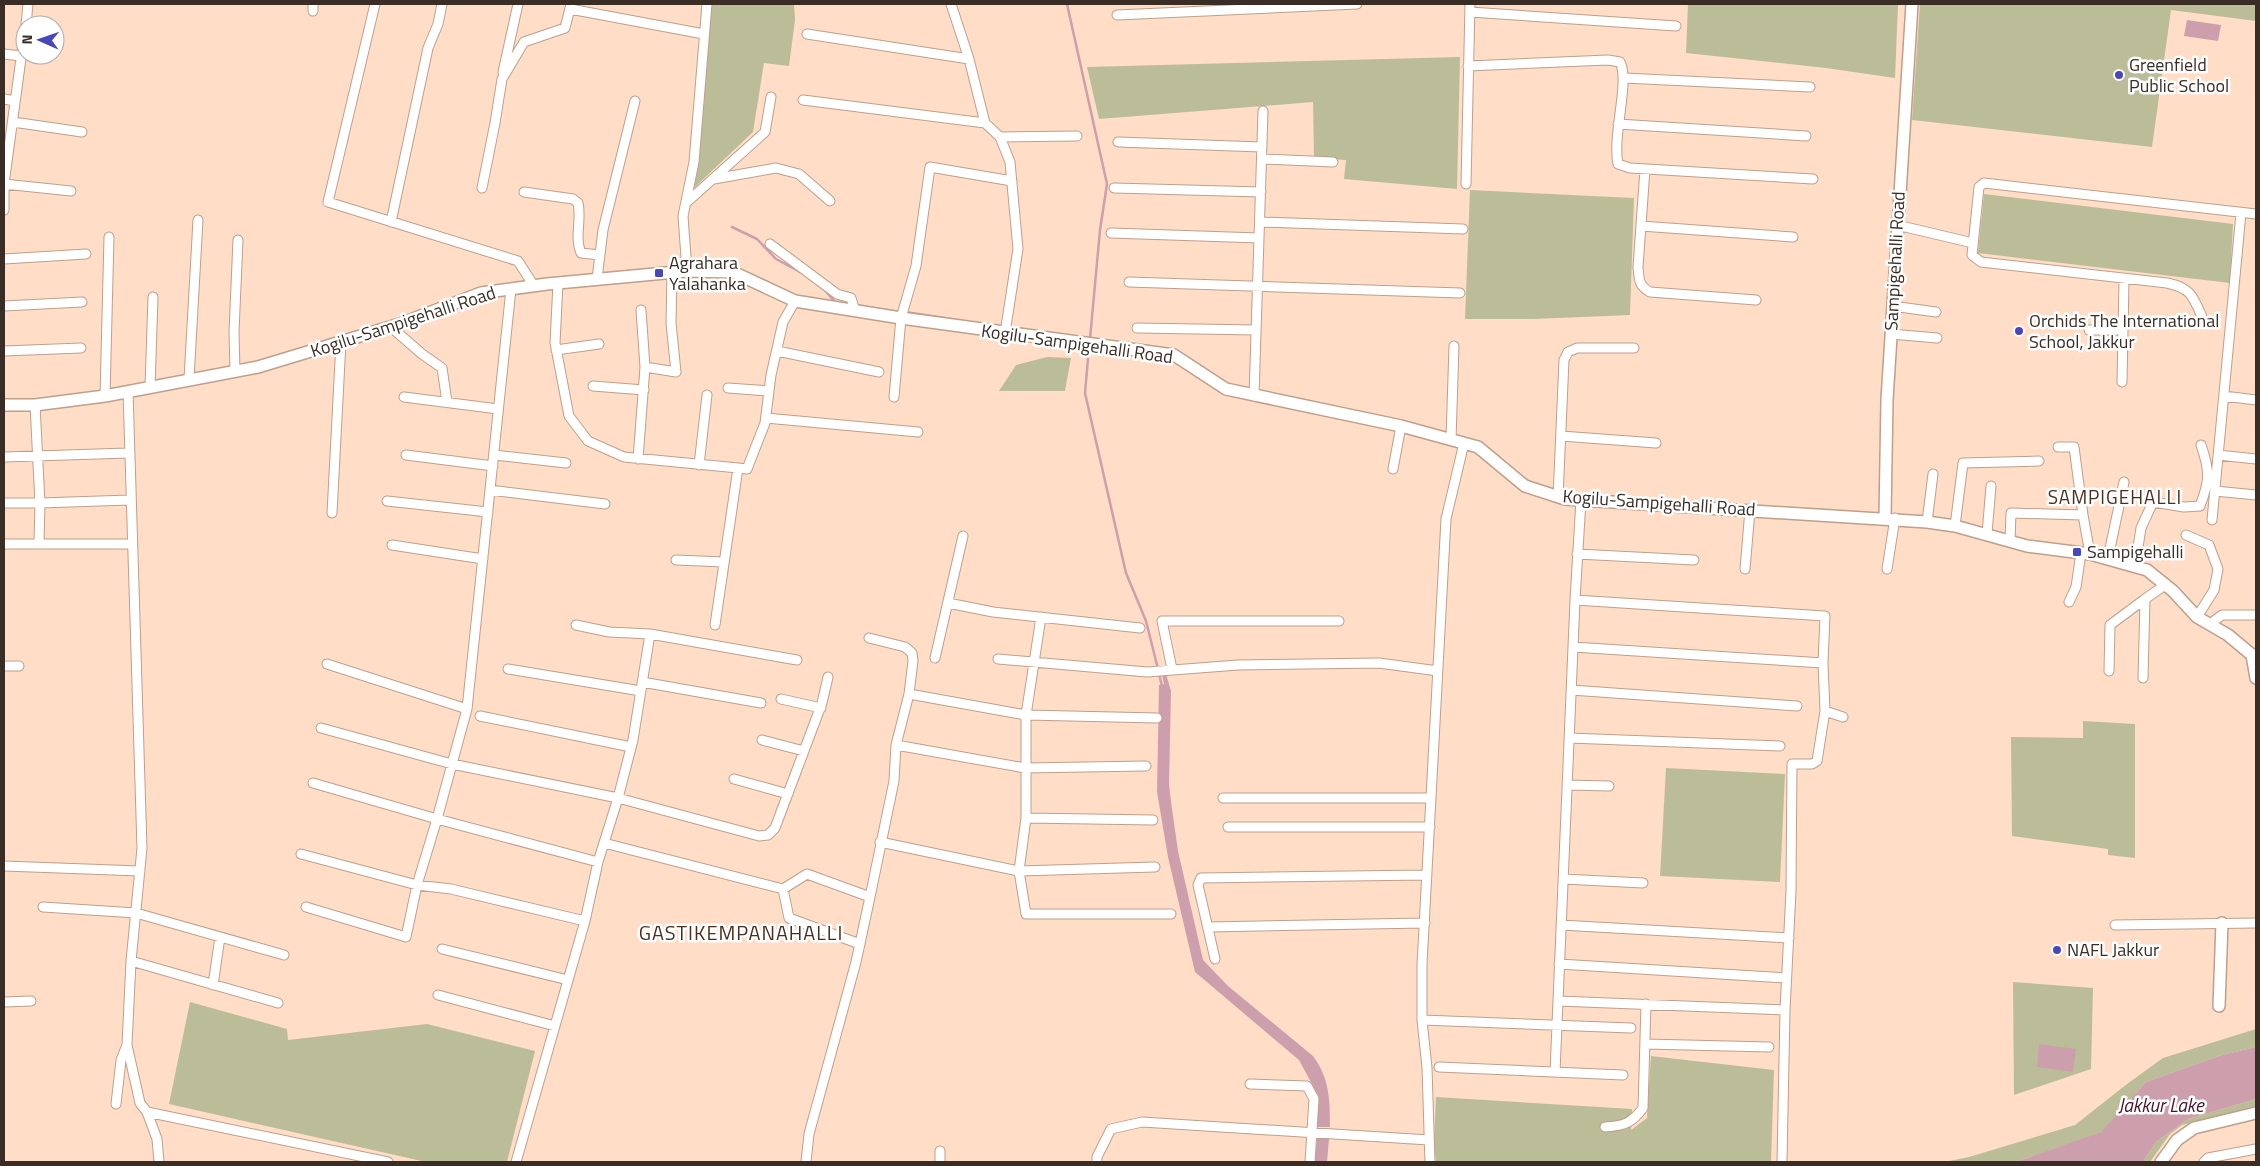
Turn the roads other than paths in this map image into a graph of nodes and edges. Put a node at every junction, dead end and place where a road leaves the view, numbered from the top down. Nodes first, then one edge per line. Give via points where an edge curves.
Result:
1 (376, 4) edge
2 (442, 4) edge
3 (518, 4) edge
4 (706, 4) edge
5 (951, 4) edge
6 (1357, 4) edge
7 (1912, 4) edge
8 (571, 6) edge
9 (1470, 8) edge
10 (1116, 15) dead end
11 (1676, 26) dead end
12 (704, 34) junction
13 (807, 34) dead end
14 (969, 59) junction
15 (21, 65) edge
16 (1468, 66) junction
17 (1624, 78) junction
18 (502, 79) junction
19 (1810, 87) dead end
20 (771, 97) dead end
21 (4, 99) edge
22 (15, 100) junction
23 (803, 100) dead end
24 (635, 101) dead end
25 (1263, 111) dead end
26 (13, 122) junction
27 (984, 123) junction
28 (1618, 124) junction
29 (82, 132) dead end
30 (1077, 136) dead end
31 (1806, 136) dead end
32 (1000, 137) junction
33 (1118, 142) dead end
34 (1262, 147) junction
35 (1262, 159) junction
36 (1332, 162) dead end
37 (1645, 168) junction
38 (713, 179) junction
39 (1813, 179) dead end
40 (1012, 181) junction
41 (4, 184) edge
42 (1466, 184) dead end
43 (482, 188) dead end
44 (1114, 188) dead end
45 (71, 192) dead end
46 (524, 192) dead end
47 (1261, 192) junction
48 (830, 200) dead end
49 (686, 203) junction
50 (4, 210) edge
51 (2241, 213) junction
52 (2256, 214) edge
53 (198, 220) dead end
54 (391, 222) junction
55 (1260, 222) junction
56 (1641, 226) junction
57 (1897, 226) junction
58 (1463, 229) dead end
59 (1111, 233) dead end
60 (109, 236) dead end
61 (1793, 237) dead end
62 (1259, 238) junction
63 (238, 240) dead end
64 (1973, 242) junction
65 (770, 244) dead end
66 (86, 254) dead end
67 (600, 256) junction
68 (4, 259) edge
69 (687, 271) junction
70 (672, 272) junction
71 (597, 279) junction
72 (2124, 280) junction
73 (1129, 282) dead end
74 (558, 283) junction
75 (534, 286) junction
76 (1258, 286) junction
77 (511, 289) junction
78 (1460, 293) dead end
79 (154, 297) dead end
80 (1756, 300) dead end
81 (795, 301) junction
82 (82, 302) dead end
83 (4, 306) edge
84 (1892, 306) junction
85 (641, 310) dead end
86 (855, 311) junction
87 (1936, 312) dead end
88 (2202, 317) dead end
89 (901, 318) junction
90 (390, 327) junction
91 (1137, 328) dead end
92 (1256, 330) junction
93 (2089, 330) dead end
94 (2122, 330) junction
95 (1004, 333) junction
96 (1891, 334) junction
97 (1937, 338) dead end
98 (341, 342) junction
99 (599, 344) dead end
100 (1454, 346) dead end
101 (81, 348) dead end
102 (1634, 348) dead end
103 (556, 350) junction
104 (4, 351) edge
105 (777, 351) junction
106 (645, 367) junction
107 (235, 371) junction
108 (879, 372) dead end
109 (189, 379) junction
110 (2122, 382) dead end
111 (593, 386) dead end
112 (150, 387) junction
113 (728, 388) dead end
114 (644, 390) junction
115 (128, 391) junction
116 (769, 391) junction
117 (707, 395) dead end
118 (105, 396) junction
119 (1254, 396) junction
120 (2224, 396) junction
121 (404, 397) dead end
122 (894, 397) dead end
123 (2256, 400) edge
124 (447, 402) junction
125 (4, 405) edge
126 (35, 405) junction
127 (498, 409) junction
128 (766, 418) junction
129 (1401, 426) junction
130 (918, 432) dead end
131 (1561, 436) junction
132 (1451, 439) junction
133 (1464, 443) junction
134 (1656, 443) dead end
135 (2201, 445) dead end
136 (2058, 447) dead end
137 (128, 453) junction
138 (494, 454) junction
139 (406, 455) dead end
140 (2218, 455) junction
141 (37, 456) junction
142 (4, 457) edge
143 (638, 459) junction
144 (2256, 459) edge
145 (2039, 461) dead end
146 (566, 463) dead end
147 (700, 465) junction
148 (493, 466) junction
149 (738, 468) junction
150 (1393, 469) dead end
151 (1933, 474) dead end
152 (2124, 482) dead end
153 (1990, 486) dead end
154 (490, 490) junction
155 (2214, 491) junction
156 (2256, 495) edge
157 (1558, 497) junction
158 (130, 500) junction
159 (1581, 500) junction
160 (387, 501) dead end
161 (4, 502) edge
162 (40, 504) junction
163 (605, 504) dead end
164 (1750, 510) junction
165 (488, 512) junction
166 (332, 513) dead end
167 (2083, 515) junction
168 (1890, 518) junction
169 (2212, 520) dead end
170 (1927, 522) junction
171 (1955, 526) junction
172 (1988, 534) junction
173 (2186, 535) dead end
174 (963, 536) dead end
175 (2010, 542) junction
176 (39, 543) junction
177 (4, 544) edge
178 (132, 544) junction
179 (392, 545) dead end
180 (1578, 554) junction
181 (2086, 554) junction
182 (2108, 558) junction
183 (483, 559) junction
184 (676, 560) dead end
185 (1694, 560) dead end
186 (724, 562) junction
187 (2135, 566) junction
188 (1887, 569) dead end
189 (1745, 570) dead end
190 (2165, 585) junction
191 (2145, 599) junction
192 (1574, 600) junction
193 (2069, 602) dead end
194 (948, 603) junction
195 (2256, 615) edge
196 (1041, 617) junction
197 (2197, 617) junction
198 (1339, 621) dead end
199 (576, 624) dead end
200 (2210, 624) junction
201 (715, 625) dead end
202 (1140, 628) dead end
203 (650, 634) junction
204 (869, 638) dead end
205 (1572, 647) junction
206 (2254, 654) edge
207 (935, 658) dead end
208 (998, 659) dead end
209 (797, 660) dead end
210 (1035, 662) junction
211 (1823, 663) junction
212 (327, 664) dead end
213 (4, 666) edge
214 (19, 666) dead end
215 (508, 669) dead end
216 (1172, 669) junction
217 (1438, 671) junction
218 (2109, 671) dead end
219 (828, 676) dead end
220 (2143, 678) dead end
221 (2256, 678) edge
222 (642, 686) junction
223 (1571, 690) junction
224 (909, 694) junction
225 (781, 699) dead end
226 (760, 702) dead end
227 (1796, 706) dead end
228 (821, 708) junction
229 (467, 709) junction
230 (1824, 711) junction
231 (1026, 715) junction
232 (480, 716) dead end
233 (1843, 717) dead end
234 (1156, 718) dead end
235 (321, 728) dead end
236 (1569, 738) junction
237 (762, 740) dead end
238 (896, 745) junction
239 (1780, 746) dead end
240 (631, 747) junction
241 (804, 751) junction
242 (452, 764) junction
243 (1146, 766) dead end
244 (1025, 768) junction
245 (734, 780) dead end
246 (313, 783) dead end
247 (1567, 785) junction
248 (1609, 786) dead end
249 (788, 794) junction
250 (618, 798) junction
251 (1222, 798) dead end
252 (1431, 798) junction
253 (1026, 818) junction
254 (438, 819) junction
255 (1153, 820) dead end
256 (1228, 827) dead end
257 (1430, 827) junction
258 (880, 842) junction
259 (604, 844) junction
260 (301, 854) dead end
261 (598, 862) junction
262 (4, 866) edge
263 (1155, 867) dead end
264 (140, 871) junction
265 (1019, 871) junction
266 (1427, 875) junction
267 (1563, 879) junction
268 (1643, 883) dead end
269 (417, 885) junction
270 (783, 889) junction
271 (870, 896) junction
272 (43, 907) dead end
273 (306, 907) dead end
274 (136, 913) junction
275 (1172, 914) dead end
276 (585, 922) junction
277 (1425, 923) junction
278 (2222, 923) junction
279 (2256, 923) edge
280 (1561, 925) junction
281 (2115, 925) dead end
282 (1208, 927) junction
283 (220, 937) junction
284 (1789, 938) junction
285 (860, 944) junction
286 (442, 949) dead end
287 (284, 955) dead end
288 (1215, 959) dead end
289 (131, 961) junction
290 (1560, 964) junction
291 (1786, 978) junction
292 (568, 980) junction
293 (213, 984) junction
294 (438, 995) dead end
295 (1558, 1001) junction
296 (4, 1002) edge
297 (31, 1002) dead end
298 (278, 1003) dead end
299 (1646, 1004) junction
300 (2219, 1006) dead end
301 (1786, 1010) junction
302 (1422, 1020) junction
303 (1557, 1025) junction
304 (555, 1026) junction
305 (1631, 1028) dead end
306 (1645, 1044) junction
307 (127, 1045) junction
308 (1769, 1047) dead end
309 (1439, 1068) dead end
310 (1555, 1072) junction
311 (1623, 1075) dead end
312 (1250, 1084) dead end
313 (116, 1104) dead end
314 (147, 1112) junction
315 (2256, 1113) edge
316 (1606, 1127) dead end
317 (1312, 1132) junction
318 (1429, 1140) junction
319 (2256, 1149) edge
320 (940, 1151) dead end
321 (350, 1158) edge
322 (160, 1162) edge
323 (388, 1162) edge
324 (516, 1162) edge
325 (806, 1162) edge
326 (940, 1162) edge
327 (1096, 1162) edge
328 (1310, 1162) edge
329 (1430, 1162) edge
330 (1782, 1162) edge
331 (2161, 1162) edge
332 (2204, 1162) edge

1 - 54 street via 328,202
2 - 54 street via 428,48
3 - 18 street
4 - 12 street
5 - 14 street
6 - 10 street
7 - 57 street, Sampigehalli Road
8 - 12 street
8 - 18 street via 565,28 524,42
9 - 11 street
9 - 16 street
12 - 49 street via 694,162
13 - 14 street
14 - 27 street
15 - 22 street
16 - 17 street via 1608,60 1620,62 1625,71
16 - 42 street
17 - 19 street
17 - 28 street
18 - 43 street
20 - 38 street via 765,132
21 - 22 street
22 - 26 street
23 - 27 street
24 - 67 street via 603,230
25 - 34 street
26 - 29 street
26 - 41 street
27 - 32 street
28 - 31 street
28 - 37 street via 1618,164
30 - 32 street
32 - 40 street via 1010,162
33 - 34 street
34 - 35 street
35 - 36 street
35 - 47 street
37 - 39 street
37 - 56 street
38 - 48 street via 776,168 799,174
38 - 49 street
40 - 89 street via 930,168 916,266
40 - 95 street via 1018,249
41 - 45 street
41 - 50 street
44 - 47 street
46 - 67 street via 573,199 578,203 578,246 581,254
47 - 55 street
49 - 69 street via 683,216
51 - 52 street
51 - 64 street via 1984,183 1979,187
51 - 120 street
53 - 109 street
54 - 75 street via 518,261
55 - 58 street
55 - 62 street
56 - 61 street
56 - 80 street via 1638,267 1642,288 1650,292
57 - 64 street
57 - 84 street, Sampigehalli Road
59 - 62 street
60 - 118 street
62 - 76 street
63 - 107 street
64 - 72 street via 1972,255 1981,262
65 - 86 street via 837,294 852,298
66 - 68 street
67 - 71 street
69 - 70 street, Kogilu-Sampigehalli Road
69 - 81 street, Kogilu-Sampigehalli Road via 733,272
70 - 71 street, Kogilu-Sampigehalli Road
70 - 106 street via 671,323 676,372
71 - 74 street, Kogilu-Sampigehalli Road
72 - 88 street via 2181,286 2192,294
72 - 94 street
73 - 76 street
74 - 75 street, Kogilu-Sampigehalli Road
74 - 103 street
75 - 77 street, Kogilu-Sampigehalli Road
76 - 78 street
76 - 92 street
77 - 90 street, Kogilu-Sampigehalli Road via 482,293
77 - 127 street
79 - 112 street
81 - 86 street, Kogilu-Sampigehalli Road
81 - 105 street via 783,322
82 - 83 street
84 - 87 street
84 - 96 street, Sampigehalli Road
85 - 106 street
86 - 89 street, Kogilu-Sampigehalli Road
89 - 95 street, Kogilu-Sampigehalli Road
89 - 122 street
90 - 98 street, Kogilu-Sampigehalli Road
90 - 124 street via 442,368
91 - 92 street
92 - 119 street
93 - 94 street
94 - 110 street
95 - 119 street, Kogilu-Sampigehalli Road via 1174,355 1226,390
96 - 97 street
96 - 168 street, Sampigehalli Road via 1887,400
98 - 107 street, Kogilu-Sampigehalli Road
98 - 166 street
99 - 103 street
100 - 132 street
101 - 104 street
102 - 131 street via 1576,348 1568,352 1564,360
103 - 143 street via 569,416 588,441 624,457
105 - 108 street
105 - 116 street
106 - 114 street
107 - 109 street, Kogilu-Sampigehalli Road
109 - 112 street, Kogilu-Sampigehalli Road
111 - 114 street
112 - 115 street, Kogilu-Sampigehalli Road
113 - 116 street
114 - 143 street
115 - 118 street, Kogilu-Sampigehalli Road
115 - 137 street
116 - 128 street
117 - 147 street
118 - 126 street, Kogilu-Sampigehalli Road
119 - 129 street, Kogilu-Sampigehalli Road
120 - 123 street
120 - 140 street
121 - 124 street
124 - 127 street
125 - 126 street, Kogilu-Sampigehalli Road
126 - 141 street
127 - 138 street
128 - 130 street
128 - 149 street via 747,469
129 - 132 street, Kogilu-Sampigehalli Road
129 - 150 street
131 - 134 street
131 - 157 street
132 - 133 street, Kogilu-Sampigehalli Road
133 - 157 street, Kogilu-Sampigehalli Road via 1478,447 1525,486
133 - 217 street via 1446,519
135 - 187 street via 2208,467 2208,485 2200,506 2153,502 2141,528
136 - 167 street via 2074,447
137 - 141 street
137 - 158 street
138 - 146 street
138 - 148 street
139 - 148 street
140 - 144 street
140 - 155 street
141 - 142 street
141 - 162 street
143 - 147 street
145 - 171 street via 1963,463
147 - 149 street
148 - 154 street
149 - 186 street
151 - 170 street
152 - 182 street
153 - 172 street
154 - 163 street
154 - 165 street
155 - 156 street
155 - 169 street
157 - 159 street, Kogilu-Sampigehalli Road
158 - 162 street
158 - 178 street
159 - 164 street, Kogilu-Sampigehalli Road
159 - 180 street
160 - 165 street
161 - 162 street
162 - 176 street
164 - 168 street, Kogilu-Sampigehalli Road
164 - 189 street
165 - 183 street
167 - 175 street via 2011,513
167 - 181 street
168 - 170 street, Kogilu-Sampigehalli Road
168 - 188 street
170 - 171 street, Kogilu-Sampigehalli Road
171 - 172 street, Kogilu-Sampigehalli Road
172 - 175 street, Kogilu-Sampigehalli Road
173 - 197 street via 2209,545 2218,568 2214,590
174 - 194 street
175 - 181 street, Kogilu-Sampigehalli Road
176 - 177 street
176 - 178 street
178 - 264 street via 140,744
179 - 183 street
180 - 185 street
180 - 192 street
181 - 182 street, Kogilu-Sampigehalli Road
181 - 193 street
182 - 187 street, Kogilu-Sampigehalli Road
183 - 229 street
184 - 186 street
186 - 201 street
187 - 190 street, Kogilu-Sampigehalli Road via 2147,570
190 - 191 street
190 - 197 street, Kogilu-Sampigehalli Road
191 - 218 street via 2110,625
191 - 220 street
192 - 205 street
192 - 211 street via 1825,616
194 - 196 street
194 - 207 street
195 - 200 street via 2222,615
196 - 202 street
196 - 210 street
197 - 200 street, Kogilu-Sampigehalli Road
198 - 216 street via 1162,621
199 - 203 street via 610,632
200 - 206 street, Kogilu-Sampigehalli Road
203 - 209 street
203 - 222 street
204 - 224 street via 905,647 912,653 914,661
205 - 211 street
205 - 223 street
206 - 221 street
208 - 210 street
210 - 216 street via 1147,672
210 - 231 street
211 - 230 street
212 - 229 street
213 - 214 street
215 - 222 street
216 - 217 street via 1379,663
217 - 252 street
219 - 228 street
222 - 226 street
222 - 240 street
223 - 227 street
223 - 236 street
224 - 231 street
224 - 238 street
225 - 228 street
228 - 241 street
229 - 242 street
230 - 233 street
230 - 284 street via 1817,761 1792,764
231 - 234 street
231 - 244 street
232 - 240 street
235 - 242 street
236 - 239 street
236 - 247 street
237 - 241 street
238 - 244 street
238 - 258 street via 894,782
240 - 250 street
241 - 249 street
242 - 250 street
242 - 254 street
243 - 244 street
244 - 253 street
245 - 249 street
246 - 254 street
247 - 248 street
247 - 267 street
249 - 250 street via 775,828 768,835 759,836
250 - 259 street
251 - 252 street
252 - 257 street
253 - 255 street
253 - 265 street
254 - 261 street
254 - 269 street
256 - 257 street
257 - 266 street
258 - 265 street
258 - 271 street
259 - 261 street
259 - 270 street
260 - 269 street
261 - 276 street
262 - 264 street
263 - 265 street
264 - 274 street
265 - 275 street via 1026,914
266 - 277 street
266 - 282 street via 1201,878 1198,885
267 - 268 street
267 - 280 street
269 - 273 street via 406,936
269 - 276 street via 452,889
270 - 271 street via 807,874
270 - 285 street via 789,918
271 - 285 street
272 - 274 street
274 - 283 street
274 - 289 street
276 - 292 street
277 - 282 street
277 - 302 street
278 - 279 street
278 - 281 street
278 - 300 street
280 - 284 street
280 - 290 street
282 - 288 street
283 - 287 street
283 - 293 street
284 - 291 street
285 - 325 street via 809,1134
286 - 292 street
289 - 293 street
289 - 307 street
290 - 291 street
290 - 295 street
291 - 301 street
292 - 304 street
293 - 298 street
294 - 304 street
295 - 299 street
295 - 303 street
296 - 297 street
299 - 301 street
299 - 306 street
301 - 330 street
302 - 303 street
302 - 318 street
303 - 305 street
303 - 310 street
304 - 324 street
306 - 308 street
306 - 316 street via 1643,1108 1635,1120 1622,1126
307 - 313 street via 121,1060
307 - 314 street via 137,1091
309 - 310 street
310 - 311 street
312 - 317 street via 1308,1086 1314,1099
314 - 321 street
314 - 322 street via 157,1139
315 - 331 street via 2194,1128 2177,1140
317 - 318 street
317 - 327 street via 1142,1122 1111,1129
317 - 328 street
318 - 329 street
319 - 332 street via 2208,1158
320 - 326 street
321 - 323 street

